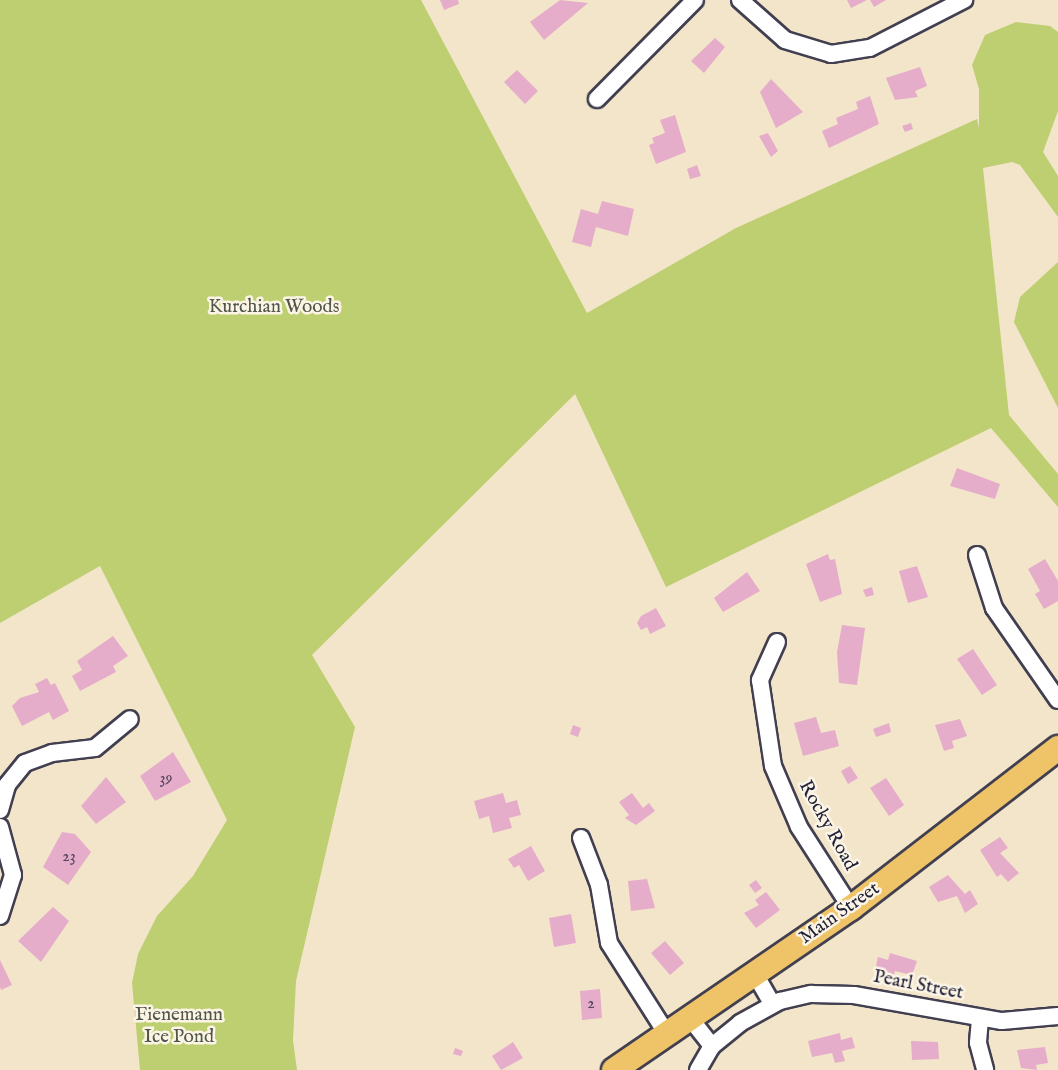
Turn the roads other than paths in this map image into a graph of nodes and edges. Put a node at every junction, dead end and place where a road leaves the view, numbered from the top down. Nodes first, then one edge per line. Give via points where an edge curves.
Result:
1 (695, 0) edge
2 (740, 0) edge
3 (964, 0) edge
4 (597, 99) dead end
5 (977, 555) dead end
6 (777, 642) dead end
7 (1058, 700) edge
8 (130, 719) dead end
9 (1058, 748) edge
10 (0, 810) edge
11 (0, 827) edge
12 (581, 838) dead end
13 (851, 908) junction
14 (0, 916) edge
15 (755, 974) junction
16 (772, 1004) junction
17 (1058, 1016) edge
18 (690, 1018) junction
19 (980, 1019) junction
20 (667, 1034) junction
21 (712, 1046) junction
22 (614, 1070) edge
23 (698, 1070) edge
24 (985, 1070) edge

1 - 4 street
2 - 3 street via 785,40 831,54 870,48
5 - 7 street via 993,608
6 - 13 street, Rocky Road via 760,680 773,765 799,827
8 - 10 street via 91,749 52,752 25,763 7,785
9 - 13 main road, Main Street
11 - 14 street via 13,875
12 - 20 street via 599,886 611,948
13 - 15 main road, Main Street
15 - 16 street
15 - 18 main road, Main Street
16 - 19 street, Pearl Street via 828,993
16 - 21 street, Pearl Street
17 - 19 street, Pearl Street
18 - 20 main road, Main Street
18 - 21 street
19 - 24 street via 978,1046
20 - 22 main road, Main Street
21 - 23 street, Pearl Street

